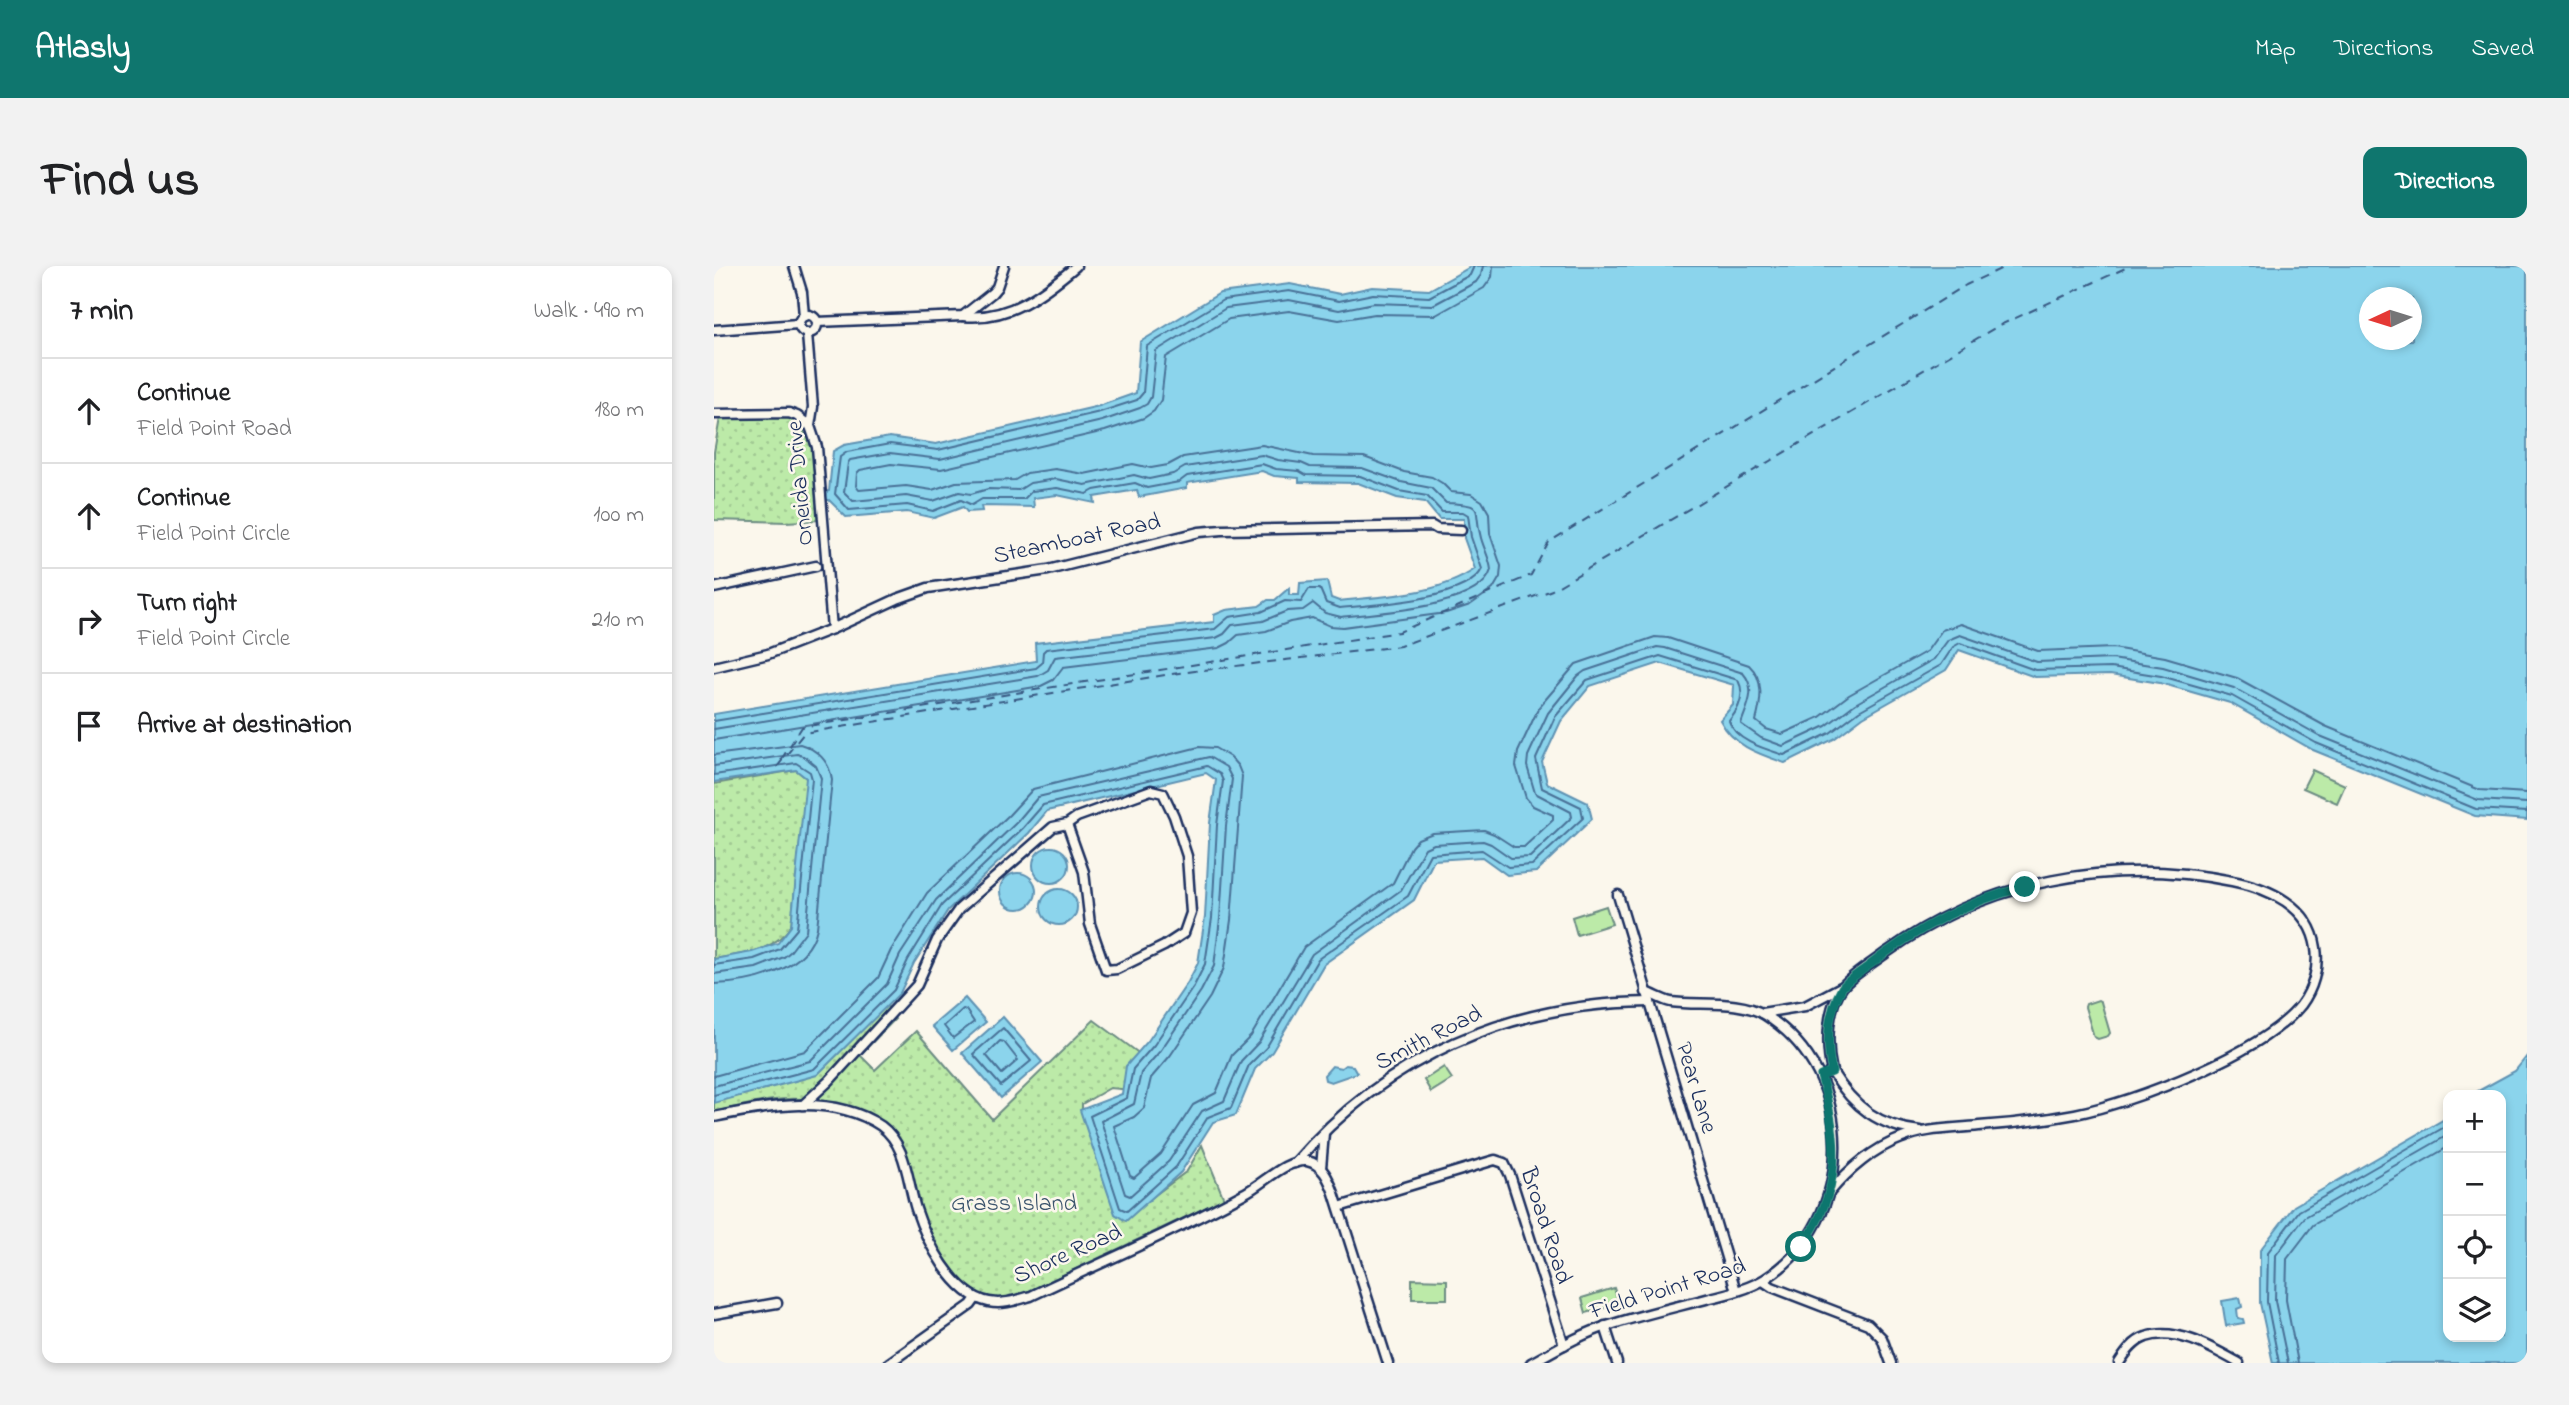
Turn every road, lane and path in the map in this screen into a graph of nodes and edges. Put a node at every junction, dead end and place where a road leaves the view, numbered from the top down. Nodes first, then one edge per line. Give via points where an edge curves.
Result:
1 (794, 266) edge
2 (1004, 266) edge
3 (1076, 266) edge
4 (804, 316) junction
5 (963, 316) junction
6 (817, 322) junction
7 (799, 324) junction
8 (714, 330) edge
9 (807, 334) junction
10 (714, 414) edge
11 (810, 426) junction
12 (1461, 530) dead end
13 (816, 566) dead end
14 (714, 588) edge
15 (832, 629) junction
16 (714, 667) edge
17 (1068, 824) junction
18 (1618, 895) dead end
19 (1843, 986) junction
20 (1646, 992) junction
21 (1650, 1002) junction
22 (1762, 1013) junction
23 (1832, 1072) junction
24 (1821, 1076) junction
25 (803, 1105) junction
26 (714, 1117) edge
27 (1923, 1131) junction
28 (1324, 1133) junction
29 (1295, 1163) junction
30 (1321, 1168) junction
31 (1830, 1192) junction
32 (1339, 1207) junction
33 (1763, 1281) junction
34 (1736, 1291) junction
35 (976, 1298) junction
36 (778, 1303) dead end
37 (714, 1314) edge
38 (1605, 1326) junction
39 (1564, 1345) junction
40 (889, 1363) edge
41 (1388, 1363) edge
42 (1531, 1363) edge
43 (1618, 1363) edge
44 (1891, 1363) edge
45 (2119, 1363) edge
46 (2239, 1363) edge

1 - 4 street
2 - 5 street via 997,287
3 - 5 street via 1013,310
4 - 6 street
4 - 7 street
5 - 6 street
6 - 9 street via 815,330
7 - 8 street
7 - 9 street
9 - 11 street, Oneida Drive via 813,407
10 - 11 street via 789,414
11 - 15 street, Oneida Drive via 817,447
12 - 15 street, Steamboat Road via 1432,526 1209,531 1048,570 928,588
13 - 14 street
15 - 16 street, Steamboat Road via 758,657
17 - 17 street via 1084,872 1090,924 1106,970 1117,969 1184,933 1191,913 1187,856 1163,793 1152,790
17 - 25 street via 1047,831 959,909 937,940 917,985
18 - 20 street, Pear Lane
19 - 22 street via 1805,1006
19 - 23 street via 1828,1029
19 - 27 street via 1906,938 1950,914 2014,889 2073,875 2146,871 2240,882 2288,902 2313,936 2315,974 2300,1006 2271,1032 2208,1067 2077,1113
20 - 21 street, Pear Lane
20 - 22 street, Field Point Road via 1670,1002 1711,1003
21 - 28 street, Smith Road via 1564,1008 1466,1036 1381,1083
21 - 34 street, Pear Lane
22 - 24 street, Field Point Road via 1788,1032
23 - 24 street
23 - 27 street via 1859,1107 1888,1124
24 - 31 street, Field Point Road via 1835,1141
25 - 26 street
25 - 35 street via 859,1115 890,1135 901,1152 916,1209 934,1250 959,1285
27 - 31 street via 1871,1155
28 - 29 street, Smith Road
28 - 30 street
29 - 30 street via 1307,1161
29 - 35 street, Shore Road via 1228,1202 1031,1296 1001,1303
30 - 32 street
31 - 33 street, Field Point Road via 1814,1230 1782,1267
32 - 39 street, Broad Road via 1495,1160 1504,1163
32 - 41 street
33 - 34 street, Field Point Road
33 - 44 street via 1868,1324 1882,1338
34 - 38 street, Field Point Road
35 - 40 street
36 - 37 street
38 - 39 street, Field Point Road
38 - 43 street
39 - 42 street, Field Point Road
45 - 46 street via 2137,1342 2164,1334

